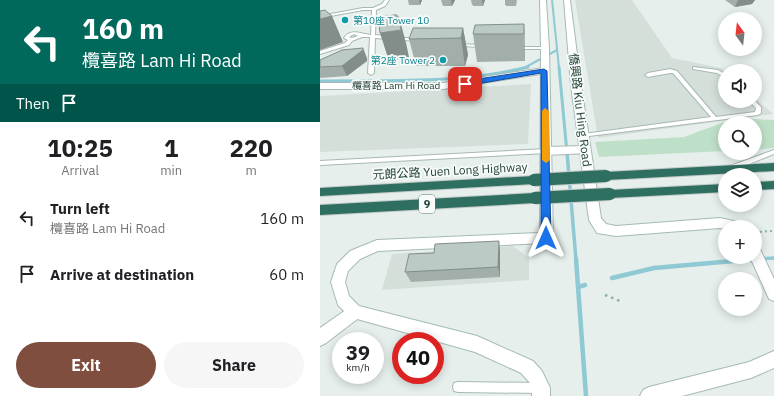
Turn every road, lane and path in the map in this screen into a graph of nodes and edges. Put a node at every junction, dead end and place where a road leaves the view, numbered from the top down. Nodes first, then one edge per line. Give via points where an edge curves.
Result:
1 (387, 0) edge
2 (543, 0) edge
3 (567, 0) edge
4 (374, 9) junction
5 (320, 17) edge
6 (372, 35) junction
7 (425, 41) edge
8 (455, 44) edge
9 (492, 47) edge
10 (506, 48) edge
11 (545, 50) junction
12 (320, 53) edge
13 (544, 68) junction
14 (695, 68) dead end
15 (718, 72) edge
16 (371, 73) dead end
17 (648, 75) dead end
18 (320, 86) edge
19 (759, 108) edge
20 (716, 119) junction
21 (583, 136) junction
22 (585, 150) junction
23 (546, 151) junction
24 (774, 152) edge
25 (320, 163) edge
26 (774, 167) edge
27 (731, 168) edge
28 (758, 168) edge
29 (718, 170) edge
30 (774, 185) edge
31 (762, 186) edge
32 (718, 188) edge
33 (320, 192) edge
34 (320, 210) edge
35 (718, 223) edge
36 (774, 231) edge
37 (762, 232) edge
38 (760, 264) edge
39 (774, 294) edge
40 (605, 295) dead end
41 (620, 301) dead end
42 (355, 312) junction
43 (320, 338) edge
44 (774, 358) edge
45 (458, 387) dead end
46 (541, 392) edge
47 (649, 396) edge

1 - 4 lane via 384,5
2 - 11 street
3 - 21 street, 僑興路 Kiu Hing Road
4 - 5 lane
4 - 6 lane
6 - 7 lane
6 - 12 lane via 354,33 346,36 351,40 346,44
6 - 16 lane
8 - 9 lane
10 - 11 lane
11 - 13 street
13 - 18 street, 欖喜路 Lam Hi Road via 444,86
13 - 23 street
14 - 15 lane
17 - 20 lane via 675,72
19 - 20 lane via 758,113
20 - 21 lane
21 - 22 street, 僑興路 Kiu Hing Road
22 - 23 street
22 - 35 street, 僑興路 Kiu Hing Road via 595,220 602,229 616,232
23 - 25 lane
23 - 42 street via 546,238 377,246 355,255 342,268 338,282 343,300
24 - 27 lane
26 - 28 highway, 元朗公路 Yuen Long Highway / 9
29 - 33 highway, 元朗公路 Yuen Long Highway / 9, bridge
30 - 31 highway
32 - 34 highway, 9, bridge
36 - 37 path
38 - 39 street
40 - 41 path
42 - 43 street
42 - 46 street via 477,344 526,368 536,377
44 - 47 street via 751,370
45 - 46 lane

